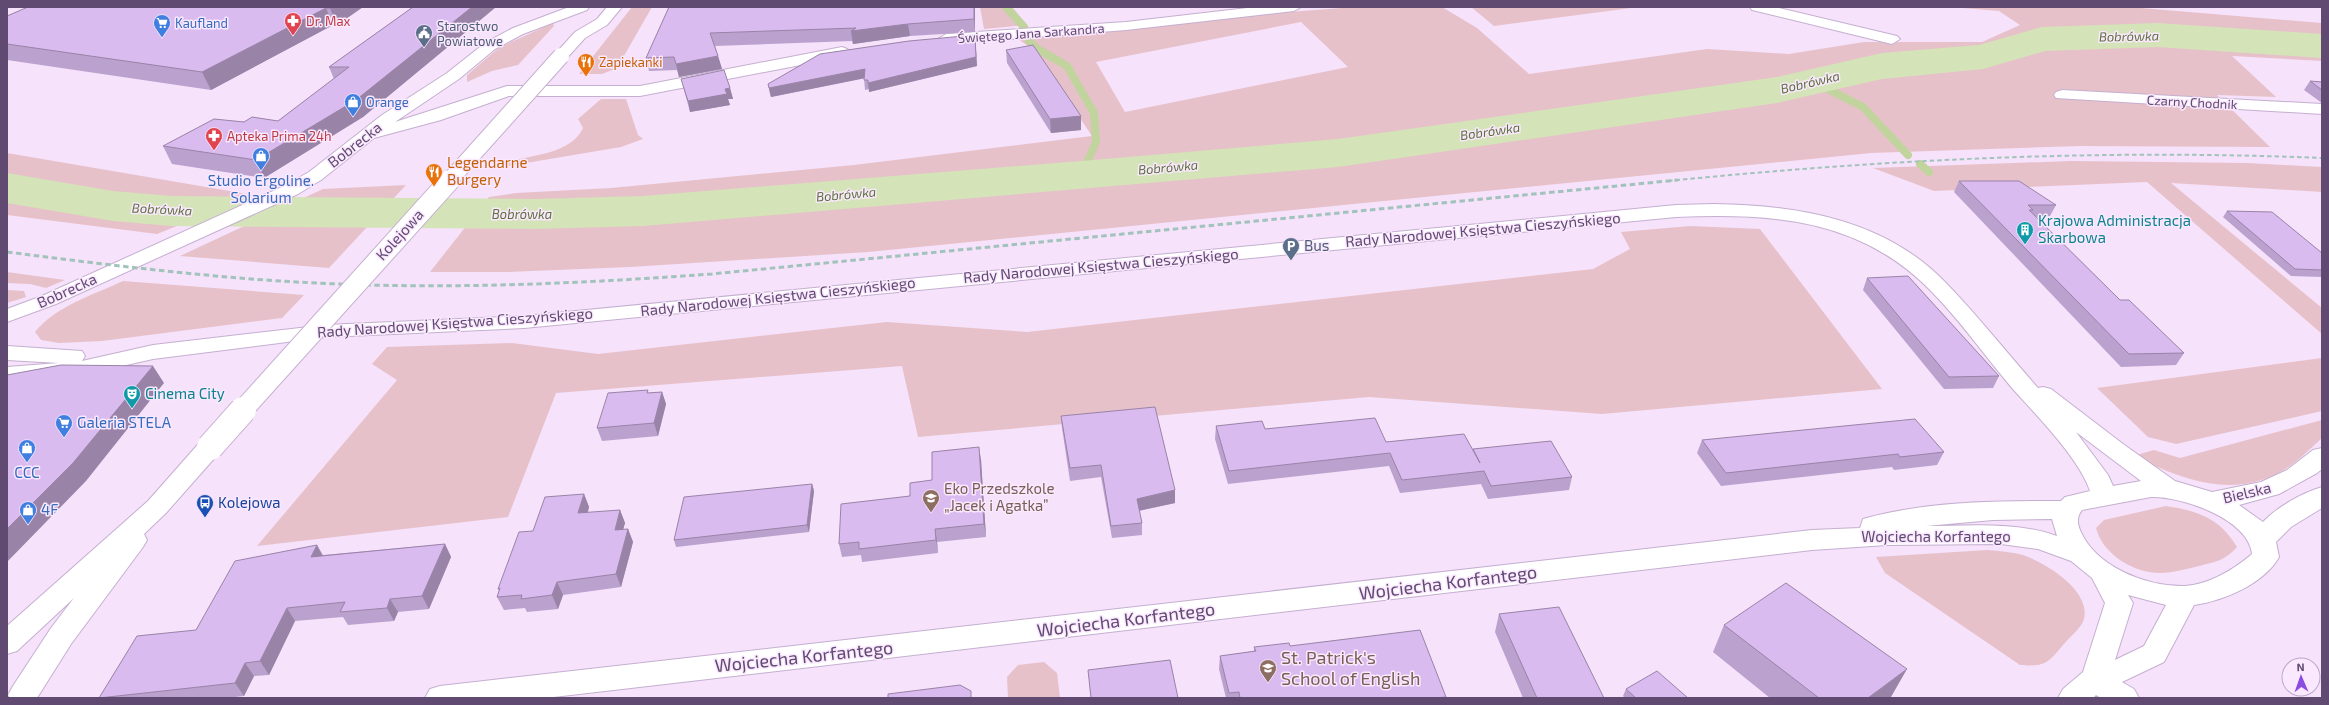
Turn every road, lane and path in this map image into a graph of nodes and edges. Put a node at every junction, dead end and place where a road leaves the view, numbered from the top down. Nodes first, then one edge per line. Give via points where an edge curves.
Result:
1 (582, 7) edge
2 (590, 7) edge
3 (615, 7) edge
4 (1294, 7) edge
5 (1757, 7) edge
6 (580, 35) junction
7 (1892, 40) dead end
8 (931, 41) edge
9 (856, 50) edge
10 (461, 84) junction
11 (507, 91) junction
12 (2062, 95) dead end
13 (2322, 109) edge
14 (374, 133) junction
15 (7, 316) edge
16 (153, 352) junction
17 (7, 353) edge
18 (1997, 356) junction
19 (7, 374) edge
20 (2322, 456) edge
21 (2168, 488) junction
22 (2104, 495) junction
23 (2322, 496) edge
24 (2211, 501) junction
25 (157, 507) junction
26 (2066, 510) junction
27 (1812, 540) junction
28 (2264, 540) junction
29 (2090, 562) junction
30 (2185, 596) junction
31 (7, 643) edge
32 (2095, 679) junction
33 (19, 695) edge
34 (457, 697) edge
35 (2073, 698) edge
36 (2124, 698) edge

1 - 10 street, Bobrecka via 501,39 483,51
2 - 6 street, Kolejowa via 580,23
3 - 6 street, Kolejowa via 602,22
4 - 8 street, Świętego Jana Sarkandra via 1126,26
5 - 7 street
6 - 25 street, Kolejowa, bridge
9 - 11 street via 640,91
10 - 11 street
10 - 14 street, Bobrecka via 388,119
11 - 14 street via 435,116
12 - 13 street, Czarny Chodnik
14 - 15 street, Bobrecka via 315,176 281,195
16 - 17 street, Rady Narodowej Księstwa Cieszyńskiego via 64,356
16 - 18 street, Rady Narodowej Księstwa Cieszyńskiego via 326,331 524,322 1723,208 1800,214 1842,226 1876,240 1907,259 1938,286
16 - 19 street, Rady Narodowej Księstwa Cieszyńskiego via 82,368
18 - 21 street, Rady Narodowej Księstwa Cieszyńskiego via 2114,450
18 - 22 street, Rady Narodowej Księstwa Cieszyńskiego via 2084,458 2100,481
20 - 24 street, Bielska via 2307,469 2265,491
21 - 22 street
21 - 24 street
22 - 26 street via 2074,503
23 - 28 street via 2268,530
24 - 28 street via 2239,517
25 - 31 street, Kolejowa
25 - 33 street, Kolejowa
26 - 27 street, Wojciecha Korfantego via 1995,510 1914,517
26 - 29 street via 2064,526
27 - 29 street, Wojciecha Korfantego via 1887,536 2001,535 2040,540
27 - 34 street, Wojciecha Korfantego
28 - 30 street, Wojciecha Korfantego via 2268,548 2266,557 2247,574 2212,591
29 - 30 street, Wojciecha Korfantego via 2135,587
29 - 32 street via 2119,603
30 - 32 street via 2154,654 2127,668
32 - 35 street
32 - 36 street

